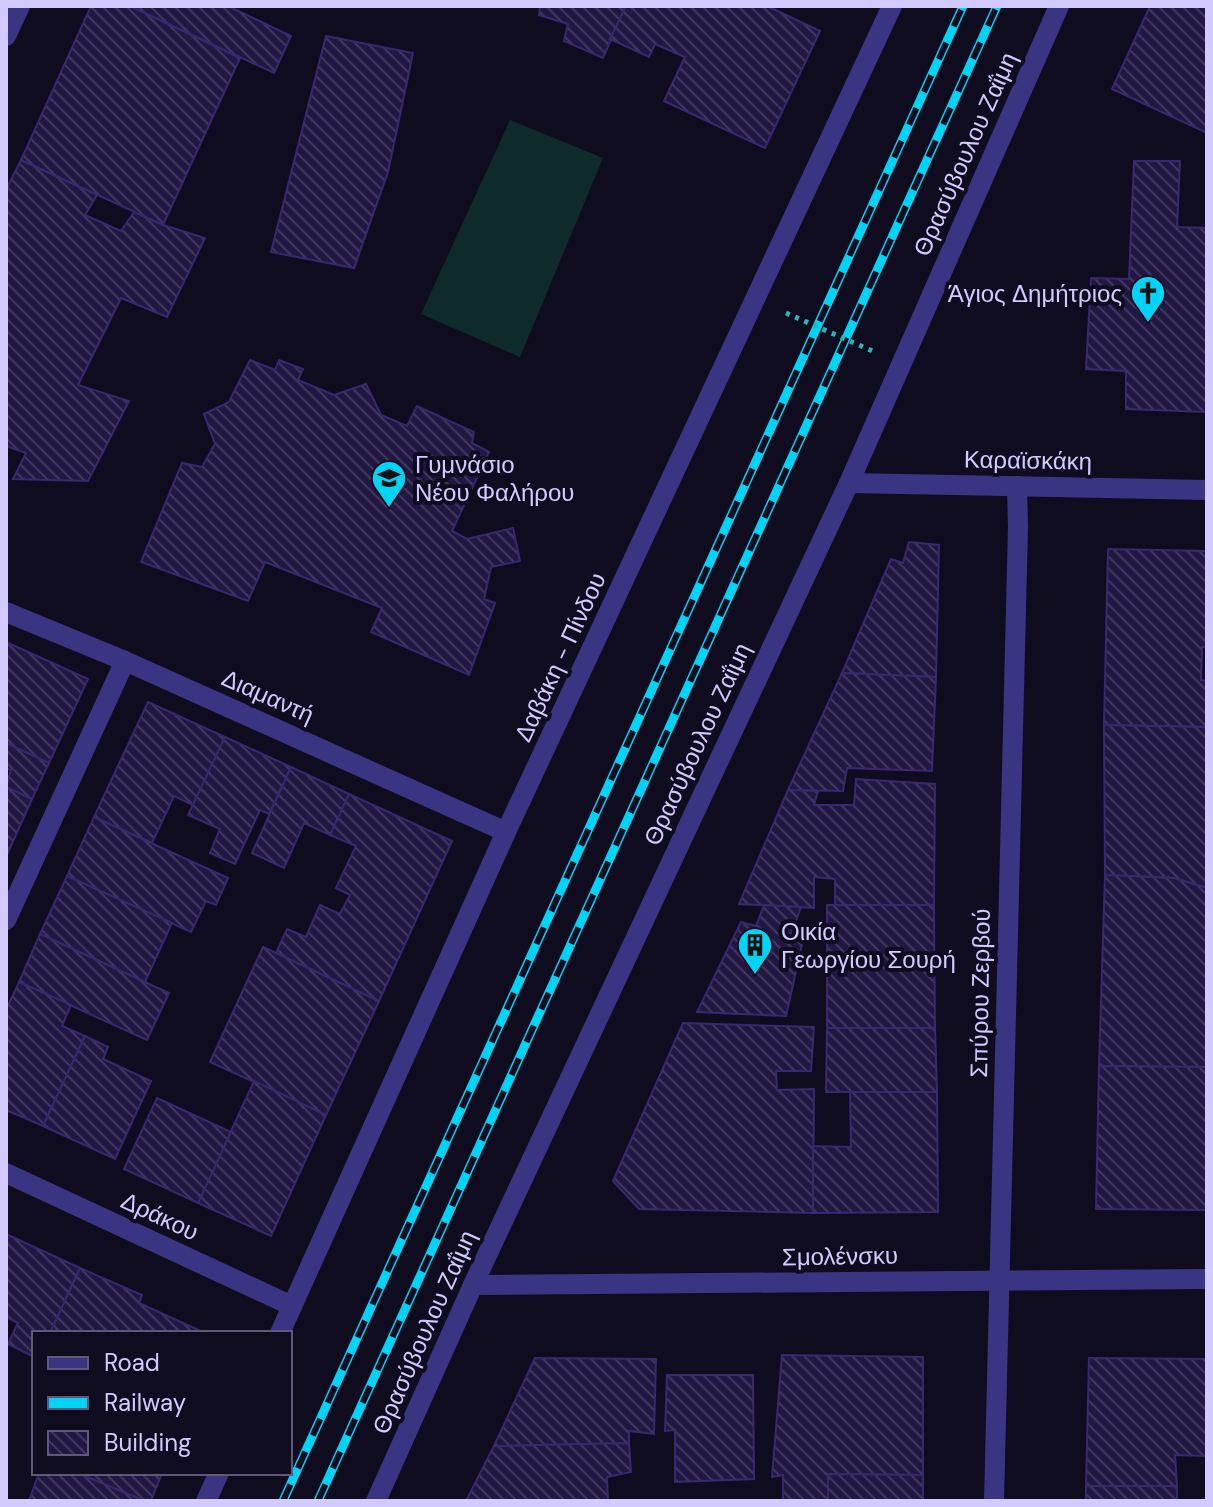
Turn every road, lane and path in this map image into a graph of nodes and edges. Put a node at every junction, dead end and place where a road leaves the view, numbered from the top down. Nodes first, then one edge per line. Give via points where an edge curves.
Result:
1 (20, 6) edge
2 (892, 6) edge
3 (1059, 6) edge
4 (6, 36) edge
5 (786, 313) dead end
6 (877, 353) dead end
7 (849, 483) junction
8 (1017, 486) junction
9 (1207, 490) edge
10 (6, 612) edge
11 (125, 661) junction
12 (506, 832) junction
13 (6, 920) edge
14 (6, 1173) edge
15 (1207, 1279) edge
16 (998, 1281) junction
17 (473, 1285) junction
18 (292, 1306) junction
19 (281, 1331) edge
20 (218, 1475) edge
21 (206, 1501) edge
22 (376, 1501) edge
23 (994, 1501) edge

1 - 4 street
2 - 12 street, Δαβάκη - Πίνδου
3 - 7 street, Θρασύβουλου Ζαΐμη
5 - 6 path, bridge
7 - 8 street, Καραϊσκάκη
7 - 17 street, Θρασύβουλου Ζαΐμη
8 - 9 street, Καραϊσκάκη
8 - 16 street, Σπύρου Ζερβού
10 - 11 street, Διαμαντή
11 - 12 street, Διαμαντή
11 - 13 street
12 - 18 street, Δαβάκη - Πίνδου
14 - 18 street, Δράκου
15 - 16 street, Σμολένσκυ
16 - 17 street, Σμολένσκυ
16 - 23 street, Σπύρου Ζερβού
17 - 22 street, Θρασύβουλου Ζαΐμη
18 - 19 street, Δαβάκη - Πίνδου
20 - 21 street

